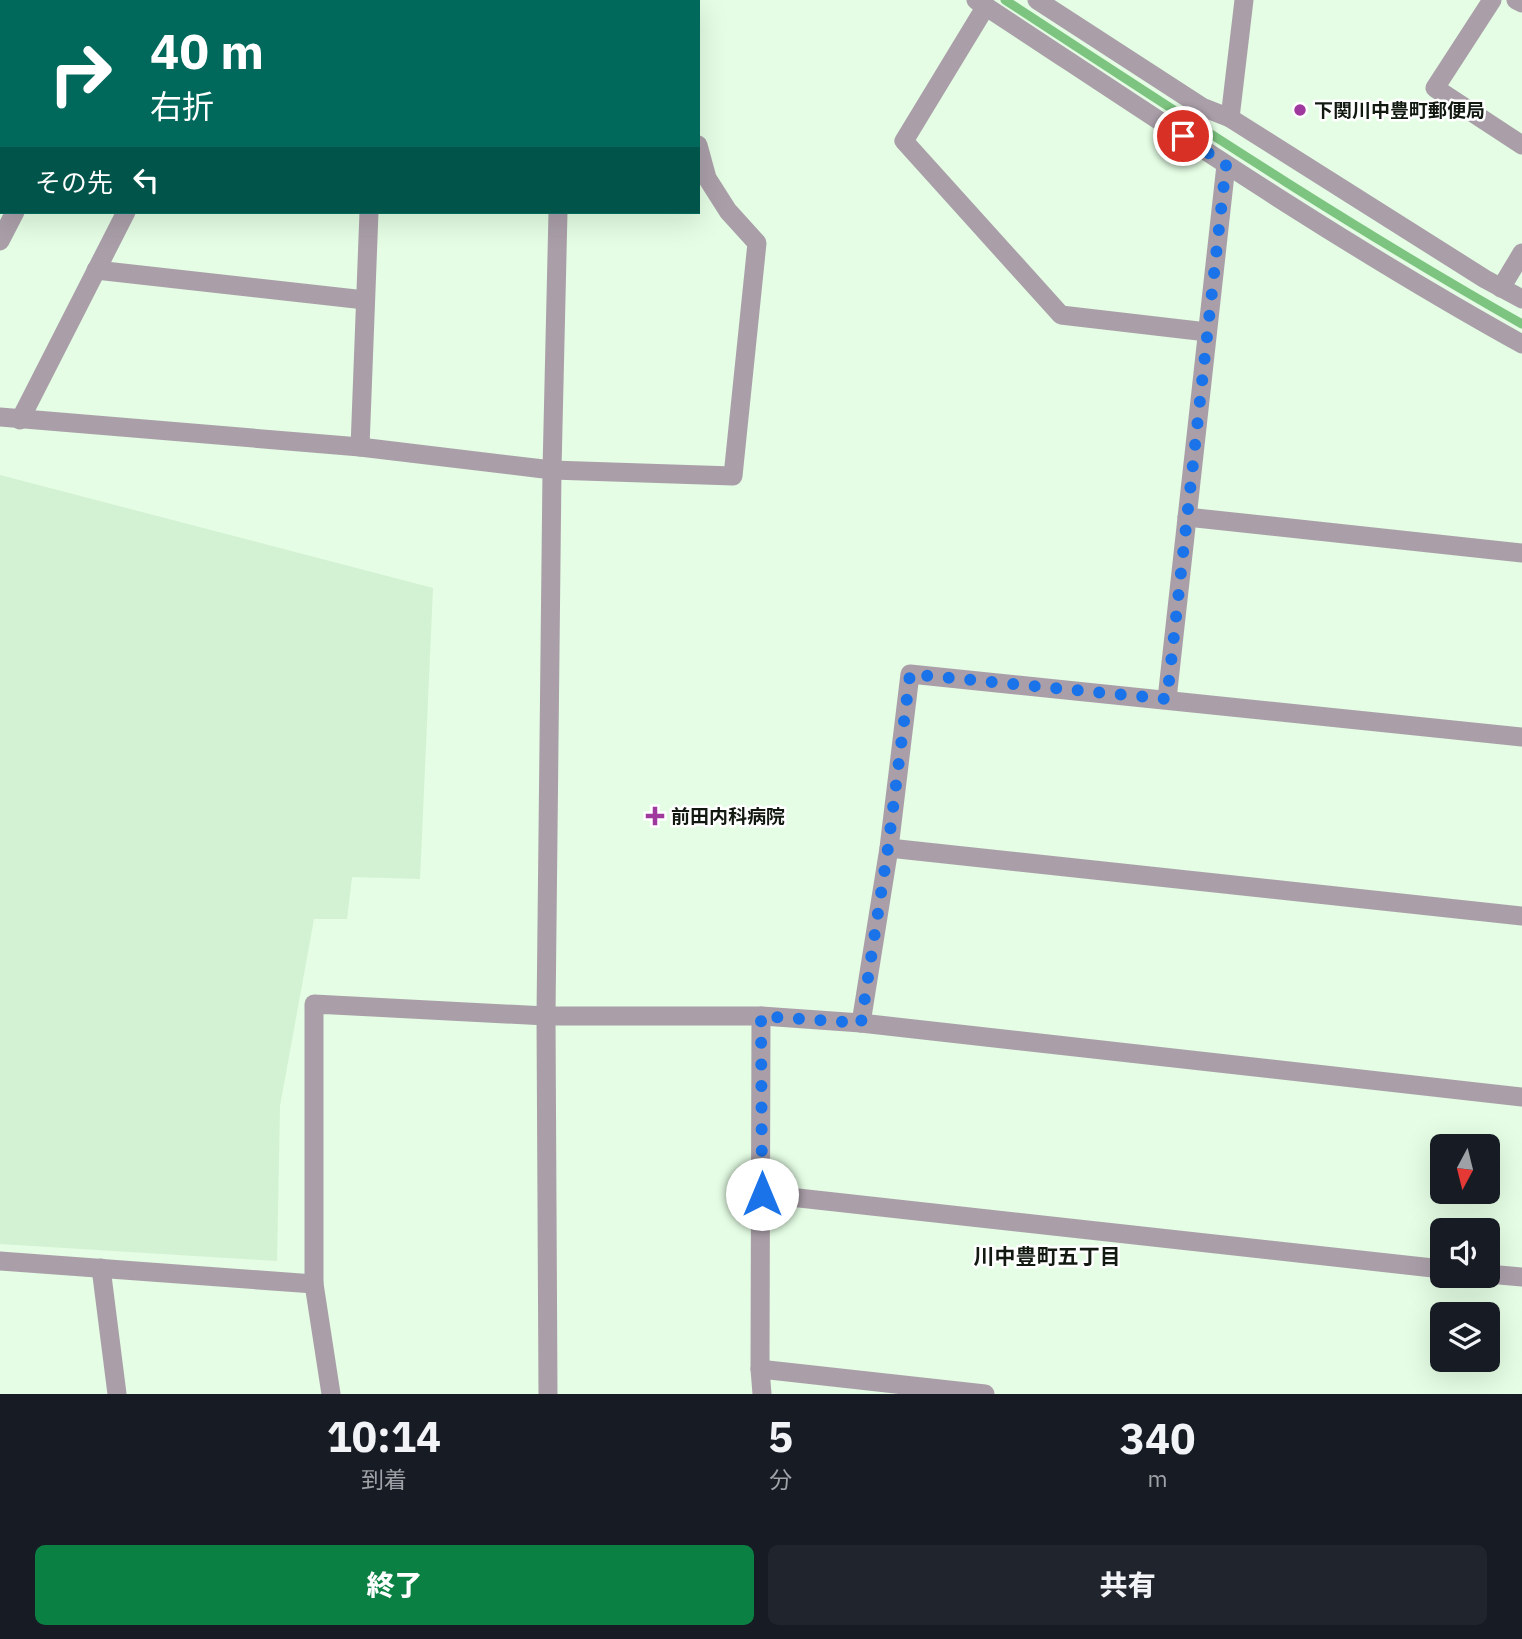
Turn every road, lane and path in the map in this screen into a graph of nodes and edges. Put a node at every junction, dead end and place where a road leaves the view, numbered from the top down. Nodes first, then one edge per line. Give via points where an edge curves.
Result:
1 (1037, 0) edge
2 (1244, 0) edge
3 (1492, 0) edge
4 (1516, 0) edge
5 (981, 3) edge
6 (1522, 3) edge
7 (1230, 118) junction
8 (1522, 145) edge
9 (700, 152) edge
10 (1226, 165) junction
11 (14, 214) edge
12 (125, 214) edge
13 (369, 214) edge
14 (558, 214) edge
15 (0, 241) edge
16 (1522, 253) edge
17 (96, 270) junction
18 (1501, 288) junction
19 (1522, 299) edge
20 (365, 300) junction
21 (1207, 332) junction
22 (1522, 344) edge
23 (10, 419) edge
24 (360, 447) junction
25 (552, 470) junction
26 (1187, 517) junction
27 (1522, 553) edge
28 (1167, 699) junction
29 (1522, 737) edge
30 (888, 848) junction
31 (1522, 916) edge
32 (546, 1016) junction
33 (761, 1016) junction
34 (861, 1023) junction
35 (1522, 1097) edge
36 (762, 1194) junction
37 (0, 1261) edge
38 (102, 1268) junction
39 (1430, 1268) edge
40 (1500, 1275) edge
41 (1522, 1278) edge
42 (314, 1284) junction
43 (760, 1369) junction
44 (117, 1394) edge
45 (331, 1394) edge
46 (548, 1394) edge
47 (762, 1394) edge
48 (985, 1394) edge

1 - 7 street via 1202,107
2 - 7 street
3 - 8 street via 1435,88
4 - 6 street
5 - 10 street
5 - 21 street via 904,141 1061,315
7 - 18 street
9 - 25 street via 707,178 757,243 733,476
10 - 21 street
10 - 22 street
11 - 15 street
12 - 17 street
13 - 20 street
14 - 25 street
16 - 18 street
17 - 20 street
17 - 23 street
18 - 19 street
20 - 24 street
21 - 26 street
23 - 24 street
24 - 25 street
25 - 32 street
26 - 27 street
26 - 28 street
28 - 29 street
28 - 30 street via 910,674
30 - 31 street
30 - 34 street
32 - 33 street
32 - 42 street via 314,1004
32 - 46 street
33 - 34 street
33 - 36 street
34 - 35 street
36 - 39 street
36 - 43 street
37 - 38 street
38 - 42 street
38 - 44 street
40 - 41 street
42 - 45 street
43 - 47 street
43 - 48 street

